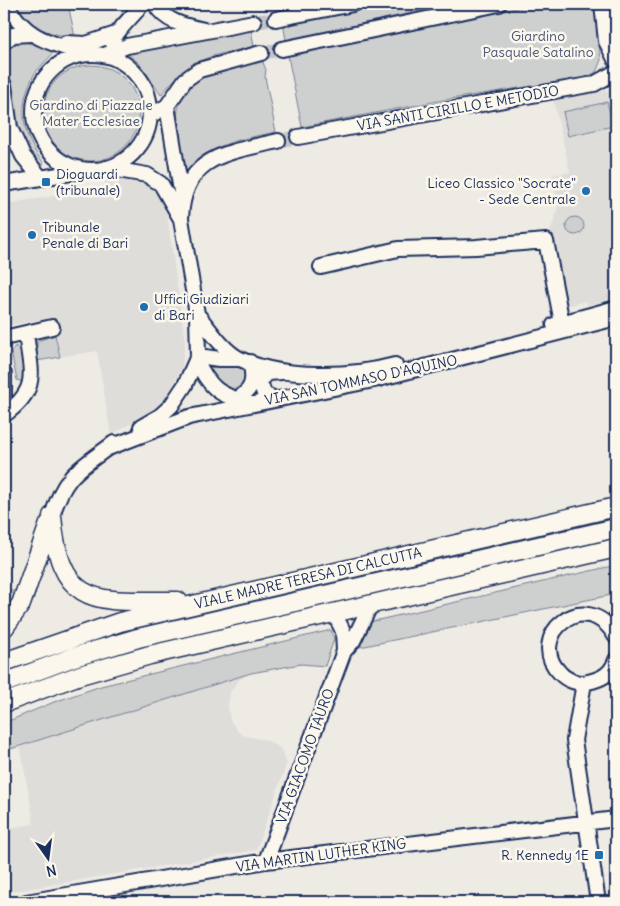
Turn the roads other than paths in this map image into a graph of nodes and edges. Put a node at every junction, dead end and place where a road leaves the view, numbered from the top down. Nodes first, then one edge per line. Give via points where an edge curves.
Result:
1 (6, 4) edge
2 (142, 4) edge
3 (156, 4) edge
4 (353, 4) edge
5 (499, 4) edge
6 (602, 4) edge
7 (276, 18) tunnel mouth
8 (254, 22) tunnel mouth
9 (210, 31) junction
10 (30, 34) junction
11 (116, 34) junction
12 (47, 41) junction
13 (4, 42) edge
14 (282, 49) tunnel mouth
15 (260, 53) tunnel mouth
16 (85, 54) junction
17 (107, 54) junction
18 (616, 61) edge
19 (616, 72) edge
20 (4, 84) edge
21 (167, 106) junction
22 (150, 116) junction
23 (10, 128) junction
24 (298, 138) tunnel mouth
25 (278, 141) tunnel mouth
26 (4, 142) edge
27 (106, 168) junction
28 (86, 170) junction
29 (40, 177) junction
30 (180, 182) junction
31 (4, 184) edge
32 (161, 184) junction
33 (182, 198) junction
34 (181, 219) junction
35 (321, 267) dead end
36 (616, 308) edge
37 (197, 314) junction
38 (616, 318) edge
39 (562, 323) junction
40 (52, 327) dead end
41 (26, 334) junction
42 (4, 338) edge
43 (197, 358) junction
44 (244, 360) junction
45 (288, 372) junction
46 (4, 377) edge
47 (30, 387) junction
48 (275, 399) junction
49 (243, 402) junction
50 (4, 406) edge
51 (4, 415) edge
52 (108, 448) junction
53 (616, 507) edge
54 (52, 516) junction
55 (616, 528) edge
56 (616, 548) edge
57 (206, 601) junction
58 (371, 604) junction
59 (334, 613) junction
60 (4, 628) edge
61 (616, 637) edge
62 (344, 651) junction
63 (616, 660) edge
64 (4, 662) edge
65 (4, 683) edge
66 (584, 683) junction
67 (4, 703) edge
68 (616, 819) edge
69 (586, 823) junction
70 (266, 861) junction
71 (57, 900) edge
72 (26, 902) edge
73 (598, 902) edge

1 - 10 street
2 - 11 street
3 - 9 street via 160,12 174,21
4 - 7 street
5 - 14 street
6 - 18 street via 606,40
8 - 9 street
9 - 17 street via 127,46
10 - 12 street
10 - 13 street via 13,35
11 - 12 street via 86,44
11 - 17 street
12 - 16 street
15 - 21 street via 199,70 186,80
16 - 17 street
16 - 28 street via 54,66 39,89 34,117 40,137 51,152
17 - 22 street via 127,65 135,74 147,94
19 - 24 street, VIA SANTI CIRILLO E METODIO via 594,84
20 - 23 street
21 - 22 street
21 - 30 street
22 - 27 street via 147,131 138,146 125,158
23 - 26 street
23 - 29 street via 23,156
25 - 33 street via 241,149 211,161 188,182
27 - 28 street
27 - 32 street via 147,175
28 - 29 street
29 - 31 street
30 - 32 street
30 - 33 street
32 - 34 street
33 - 34 street
34 - 37 street
35 - 39 street via 398,249 546,241
36 - 39 street, VIA SAN TOMMASO D'AQUINO
37 - 43 street
37 - 44 street
38 - 48 street, VIA SAN TOMMASO D'AQUINO via 374,380
39 - 45 street, VIA SAN TOMMASO D'AQUINO via 380,369 322,374
40 - 41 street
41 - 42 street
41 - 47 street via 32,375
43 - 44 street, VIA SAN TOMMASO D'AQUINO
43 - 49 street via 206,381 221,393
43 - 52 street via 186,386 172,406
44 - 45 street, VIA SAN TOMMASO D'AQUINO
44 - 49 street via 254,375
45 - 48 street via 268,373 260,381 264,394
46 - 47 street via 12,387 21,390
46 - 50 street
47 - 51 street via 22,400
48 - 49 street, VIA SAN TOMMASO D'AQUINO
49 - 52 street, VIA SAN TOMMASO D'AQUINO via 171,423
52 - 54 street via 68,478
53 - 57 main road, VIALE MADRE TERESA DI CALCUTTA
54 - 57 main road via 54,544 60,564 73,584 82,591 125,602
54 - 60 main road via 21,604
55 - 65 main road, VIALE MADRE TERESA DI CALCUTTA via 138,638
56 - 58 main road
57 - 64 main road, VIALE MADRE TERESA DI CALCUTTA via 120,622
58 - 59 main road
58 - 62 street, VIA GIACOMO TAURO
59 - 62 street, VIA GIACOMO TAURO via 343,631
59 - 67 main road via 119,663
61 - 66 street via 610,625 593,615 574,616 557,627 551,638 550,658 562,676
62 - 70 street, VIA GIACOMO TAURO
63 - 66 street via 609,673 599,680
66 - 69 street via 574,740
68 - 69 street, VIA MARTIN LUTHER KING
69 - 70 street, VIA MARTIN LUTHER KING
69 - 73 street
70 - 71 street, VIA MARTIN LUTHER KING
71 - 72 street, VIA MARTIN LUTHER KING

